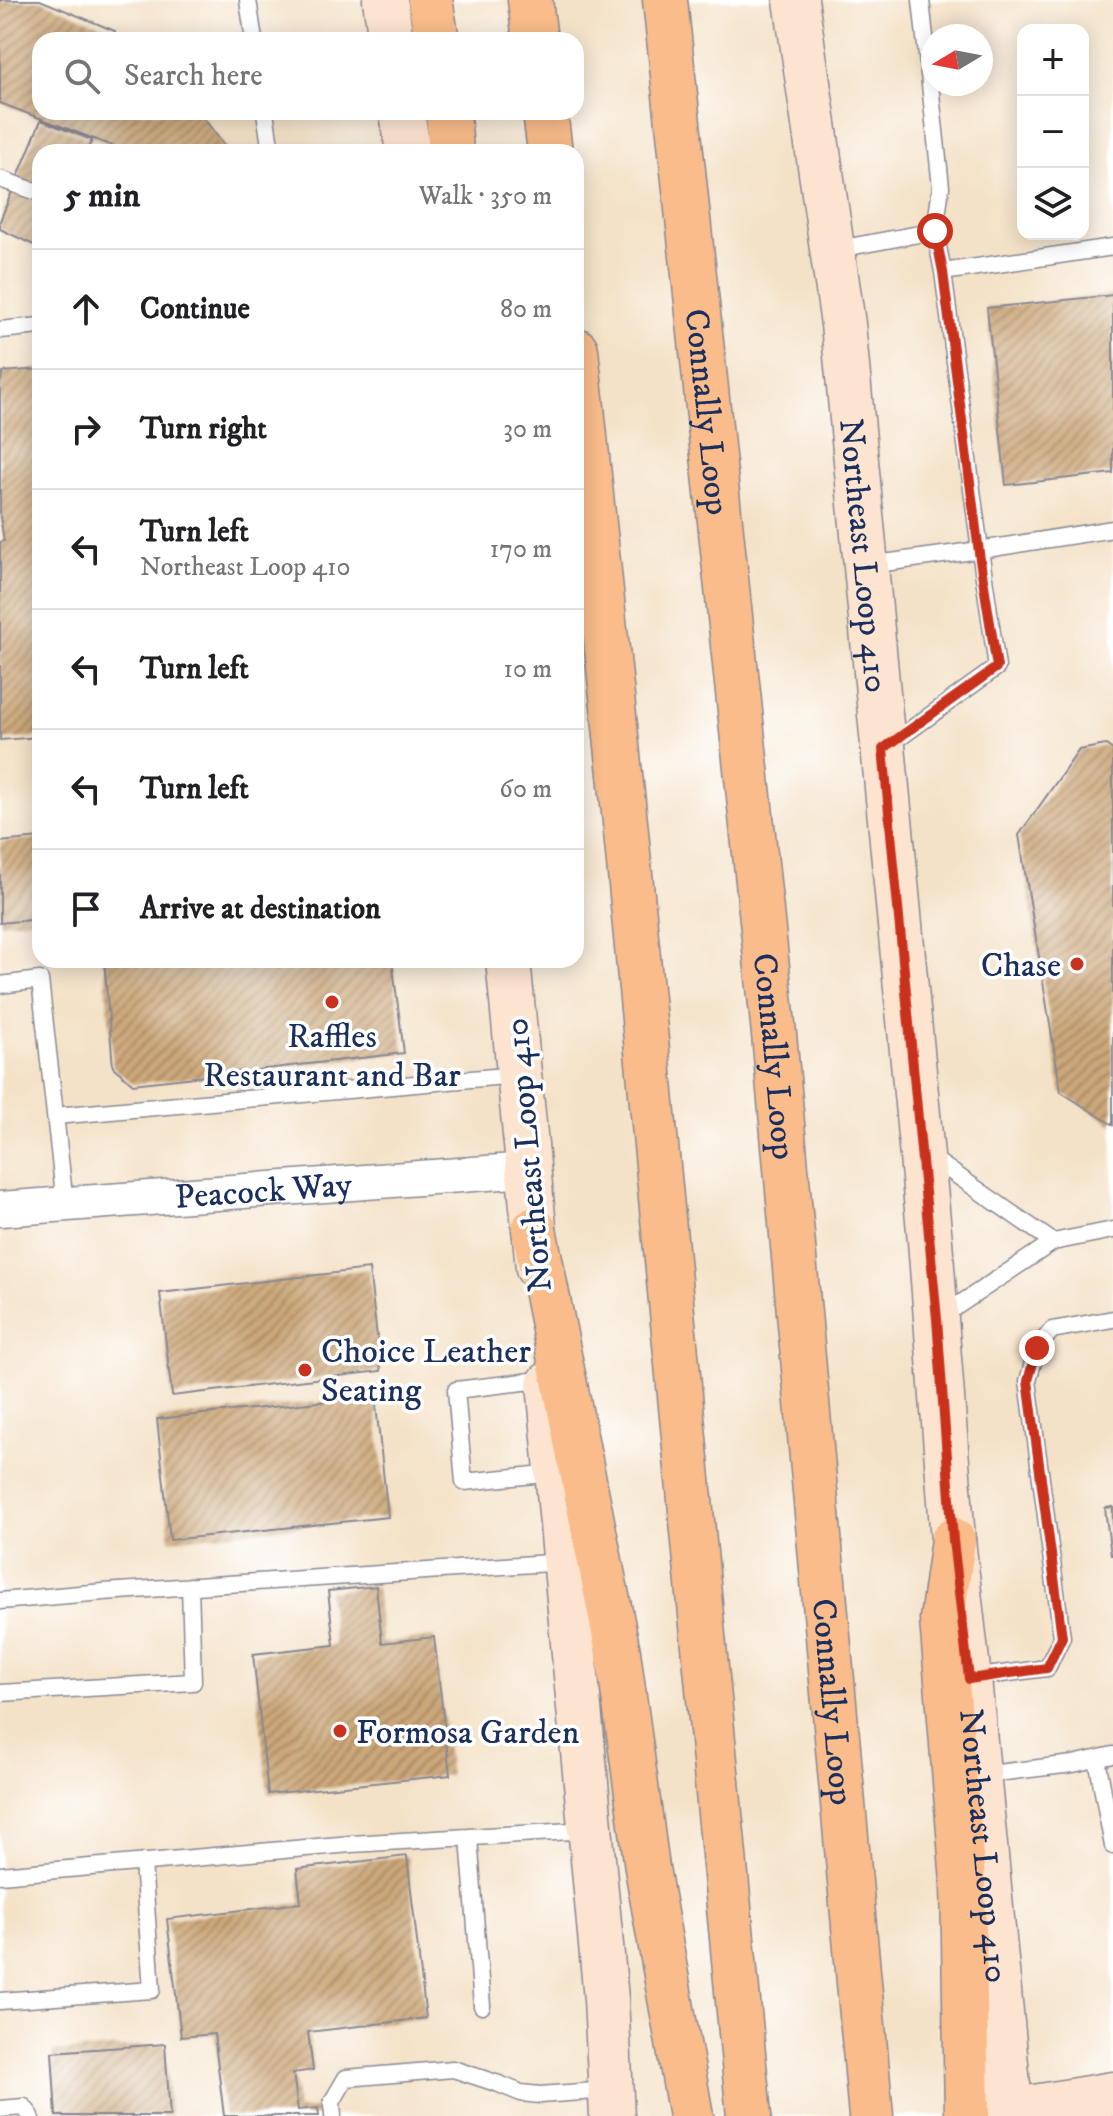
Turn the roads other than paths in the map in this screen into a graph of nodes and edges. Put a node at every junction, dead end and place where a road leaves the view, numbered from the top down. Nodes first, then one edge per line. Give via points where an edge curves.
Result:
1 (248, 0) edge
2 (385, 0) edge
3 (430, 0) edge
4 (530, 0) edge
5 (665, 0) edge
6 (796, 0) edge
7 (921, 0) edge
8 (253, 32) edge
9 (390, 32) edge
10 (436, 32) edge
11 (534, 32) edge
12 (266, 120) edge
13 (403, 120) edge
14 (449, 120) edge
15 (546, 120) edge
16 (270, 144) edge
17 (407, 144) edge
18 (450, 144) edge
19 (549, 144) edge
20 (0, 179) edge
21 (32, 190) edge
22 (935, 231) junction
23 (1113, 247) edge
24 (833, 250) junction
25 (943, 272) junction
26 (32, 327) edge
27 (0, 330) edge
28 (584, 427) edge
29 (1113, 529) edge
30 (980, 550) junction
31 (866, 566) junction
32 (883, 749) junction
33 (509, 968) edge
34 (0, 985) edge
35 (519, 1075) junction
36 (55, 1116) junction
37 (922, 1151) junction
38 (528, 1170) junction
39 (65, 1204) junction
40 (0, 1209) edge
41 (534, 1229) joint
42 (1113, 1230) edge
43 (1053, 1242) junction
44 (937, 1319) junction
45 (1113, 1319) edge
46 (556, 1378) junction
47 (557, 1473) junction
48 (953, 1540) junction
49 (565, 1562) junction
50 (190, 1586) junction
51 (0, 1601) edge
52 (969, 1679) junction
53 (0, 1693) edge
54 (1105, 1757) edge
55 (978, 1775) junction
56 (591, 1830) junction
57 (469, 1837) junction
58 (1113, 1846) edge
59 (143, 1862) junction
60 (0, 1875) edge
61 (0, 2001) edge
62 (482, 2006) dead end
63 (1113, 2094) edge
64 (610, 2103) edge
65 (0, 2109) edge
66 (1011, 2113) edge
67 (31, 2116) edge
68 (333, 2116) edge
69 (691, 2116) edge
70 (749, 2116) edge
71 (871, 2116) edge
72 (967, 2116) edge

1 - 8 lane
2 - 9 main road
3 - 10 highway
4 - 11 highway
5 - 71 highway, Connally Loop via 774,1034
6 - 24 main road, Northeast Loop 410
7 - 22 lane via 941,187
12 - 16 lane
13 - 17 main road
14 - 18 highway
15 - 19 highway
20 - 21 lane
22 - 24 lane
22 - 25 lane
23 - 25 lane
24 - 31 main road, Northeast Loop 410
25 - 30 lane
26 - 27 lane
28 - 70 highway
29 - 30 lane
30 - 31 lane
30 - 32 lane via 997,667
31 - 32 main road, Northeast Loop 410
32 - 37 main road, Northeast Loop 410
33 - 35 main road, Northeast Loop 410
34 - 36 lane via 40,980
35 - 36 lane
35 - 38 main road, Northeast Loop 410
36 - 39 lane
37 - 43 lane
37 - 44 main road, Northeast Loop 410
38 - 39 street, Peacock Way
38 - 41 main road, Northeast Loop 410
39 - 40 street, Peacock Way
41 - 46 highway
42 - 43 lane
43 - 44 lane
44 - 48 main road, Northeast Loop 410
45 - 52 lane via 1052,1330 1037,1348 1028,1381 1062,1637 1047,1668
46 - 47 main road
46 - 47 lane via 456,1390 464,1482
46 - 69 highway via 618,1652 647,1868
47 - 49 main road
48 - 52 main road, Northeast Loop 410
48 - 72 highway via 942,1619 963,1882
49 - 50 lane
49 - 56 main road
50 - 51 lane
50 - 53 lane via 193,1682
52 - 55 main road, Northeast Loop 410
54 - 55 lane
54 - 58 lane
55 - 66 main road, Northeast Loop 410
56 - 57 lane
56 - 64 main road
57 - 59 lane
57 - 62 lane
59 - 60 lane
59 - 61 lane via 152,1990
63 - 66 main road
64 - 68 lane via 521,2093 453,2069 346,2078 332,2102
65 - 67 lane via 24,2107

